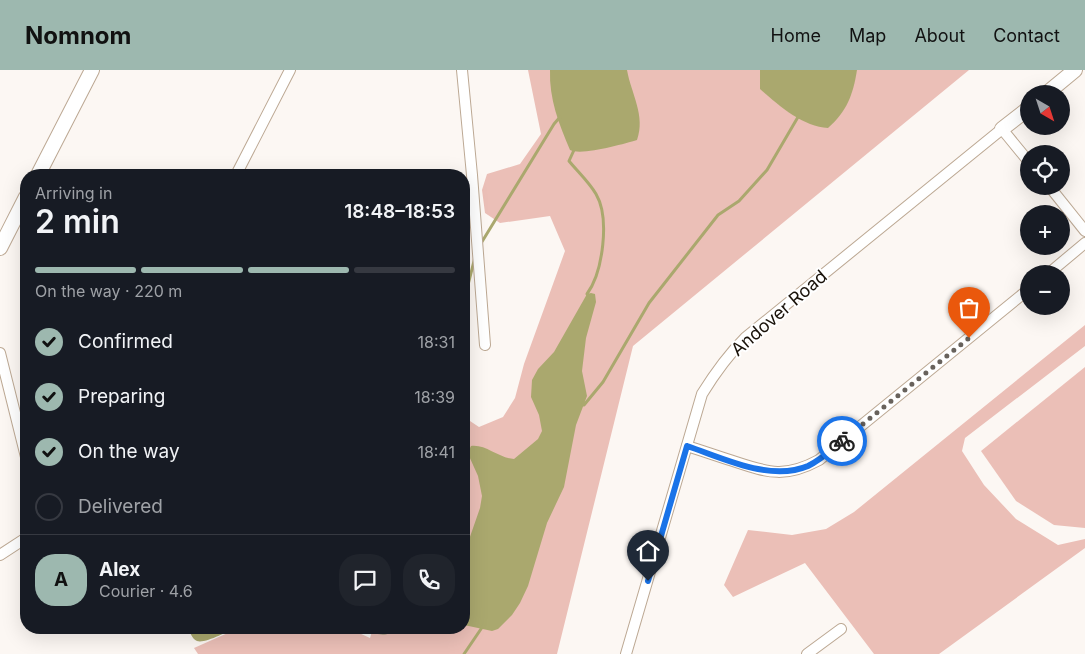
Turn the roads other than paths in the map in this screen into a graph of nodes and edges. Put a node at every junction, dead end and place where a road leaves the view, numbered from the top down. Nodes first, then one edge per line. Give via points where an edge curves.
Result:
1 (92, 70) edge
2 (290, 70) edge
3 (462, 70) edge
4 (1076, 70) edge
5 (1057, 85) edge
6 (1020, 115) edge
7 (1002, 129) junction
8 (1020, 151) edge
9 (41, 169) edge
10 (239, 169) edge
11 (468, 169) edge
12 (470, 195) edge
13 (1056, 195) edge
14 (20, 209) edge
15 (1085, 231) edge
16 (1085, 243) edge
17 (0, 248) edge
18 (1059, 265) edge
19 (1020, 296) edge
20 (485, 345) dead end
21 (0, 353) edge
22 (20, 432) edge
23 (687, 446) junction
24 (20, 542) edge
25 (0, 556) edge
26 (841, 629) dead end
27 (626, 654) edge
28 (807, 654) edge

1 - 9 street
2 - 10 street
3 - 11 street
4 - 5 street
6 - 7 street, Andover Road
7 - 8 street
7 - 23 street, Andover Road via 731,351 702,394
12 - 20 street
13 - 15 street
14 - 17 street
16 - 18 street
19 - 23 street via 819,460 807,466 782,472 763,471
21 - 22 street
23 - 27 street, Andover Road
24 - 25 street
26 - 28 street

